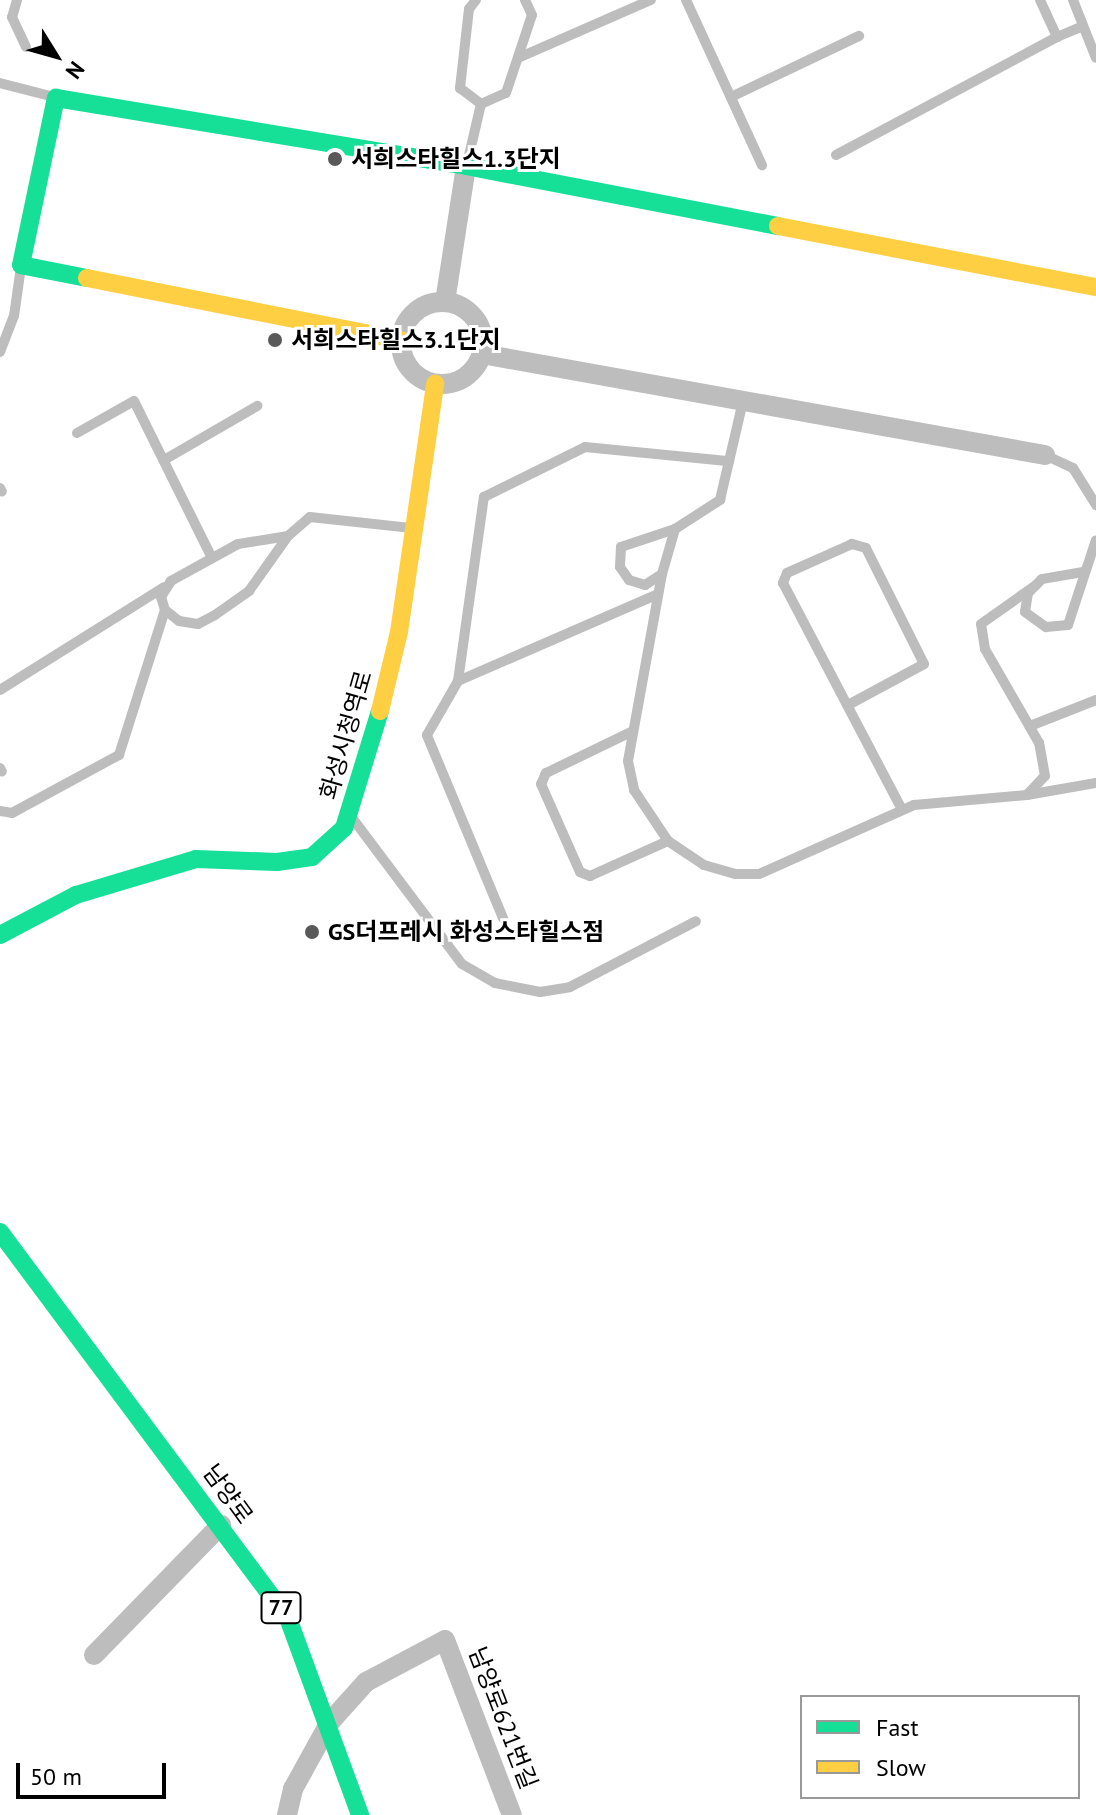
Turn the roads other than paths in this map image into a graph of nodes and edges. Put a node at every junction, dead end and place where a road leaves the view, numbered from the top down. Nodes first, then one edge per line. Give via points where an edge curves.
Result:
1 (17, 0) edge
2 (476, 0) edge
3 (525, 0) edge
4 (651, 0) edge
5 (686, 0) edge
6 (1040, 0) edge
7 (1073, 0) edge
8 (1083, 26) junction
9 (859, 36) dead end
10 (1057, 37) junction
11 (26, 47) dead end
12 (518, 58) junction
13 (1096, 58) edge
14 (0, 83) edge
15 (731, 97) junction
16 (56, 98) junction
17 (481, 104) junction
18 (836, 155) dead end
19 (762, 165) dead end
20 (466, 166) junction
21 (21, 265) junction
22 (1096, 287) edge
23 (445, 302) junction
24 (4, 321) edge
25 (401, 340) junction
26 (0, 352) edge
27 (482, 354) junction
28 (435, 384) junction
29 (743, 401) junction
30 (257, 406) dead end
31 (77, 433) dead end
32 (1045, 455) joint
33 (164, 460) junction
34 (729, 461) junction
35 (1096, 505) edge
36 (414, 528) junction
37 (675, 529) junction
38 (288, 536) junction
39 (1096, 540) edge
40 (212, 558) junction
41 (1083, 572) junction
42 (662, 574) junction
43 (169, 584) junction
44 (1036, 585) junction
45 (658, 594) junction
46 (165, 610) junction
47 (458, 681) junction
48 (0, 690) edge
49 (1096, 700) edge
50 (848, 705) junction
51 (1030, 726) junction
52 (633, 731) junction
53 (1096, 783) edge
54 (1027, 795) junction
55 (902, 810) junction
56 (0, 811) edge
57 (349, 814) junction
58 (668, 841) junction
59 (503, 918) dead end
60 (696, 921) dead end
61 (0, 935) edge
62 (0, 1232) edge
63 (221, 1525) junction
64 (94, 1655) dead end
65 (330, 1722) junction
66 (287, 1815) edge
67 (360, 1815) edge
68 (512, 1815) edge

1 - 11 lane via 12,17
2 - 17 lane via 469,9 460,88
3 - 12 lane via 532,15
4 - 12 lane
5 - 15 lane
6 - 10 lane
7 - 8 lane
8 - 10 lane
8 - 13 lane
9 - 15 lane
10 - 18 lane
12 - 17 lane via 506,93
14 - 16 lane
15 - 19 lane
16 - 20 street
16 - 21 street
17 - 20 lane
20 - 22 street
20 - 23 street
21 - 24 lane
21 - 25 street
23 - 25 street via 416,312
23 - 27 street via 474,316 482,332
24 - 26 lane
25 - 28 street via 405,362
27 - 28 street via 461,380
27 - 29 street
28 - 36 street, 화성시청역로
29 - 32 street
29 - 34 lane
30 - 33 lane
31 - 33 lane via 134,401
32 - 35 lane via 1073,468
33 - 40 lane
34 - 37 lane via 720,500
34 - 47 lane via 585,447 484,497
36 - 38 lane via 342,516 310,517
36 - 57 street, 화성시청역로 via 399,632 364,776
37 - 42 lane
37 - 42 lane via 621,547 620,567 629,580 645,585
38 - 40 lane via 238,544
38 - 46 lane via 249,591 215,615 198,624 179,621
39 - 41 lane
40 - 43 lane
41 - 44 lane via 1042,579
41 - 44 lane via 1068,625 1046,627 1025,612 1028,593
42 - 45 lane
43 - 46 lane via 161,597
43 - 48 lane
44 - 51 lane via 981,624 985,649
45 - 47 lane
45 - 52 lane
46 - 56 lane via 119,755 12,813
47 - 59 lane via 427,735
49 - 51 lane
50 - 50 lane via 783,583 787,573 852,544 866,548 924,664
50 - 55 lane
51 - 54 lane via 1045,776
52 - 58 lane via 628,761 634,790
52 - 58 lane via 546,773 541,784 580,872 590,876
53 - 54 lane
54 - 55 lane via 936,800
55 - 58 lane via 759,874 704,865
57 - 60 lane via 462,964 495,983 540,992 570,987
57 - 61 street, 화성시청역로 via 344,828 312,857 277,862 196,859 76,895
62 - 63 street, 남양로 / 77
63 - 64 street
63 - 65 street, 남양로 / 77 via 288,1618
65 - 66 street via 293,1789
65 - 67 street, 남양로 / 77
65 - 68 street, 남양로621번길 via 366,1682 445,1640

